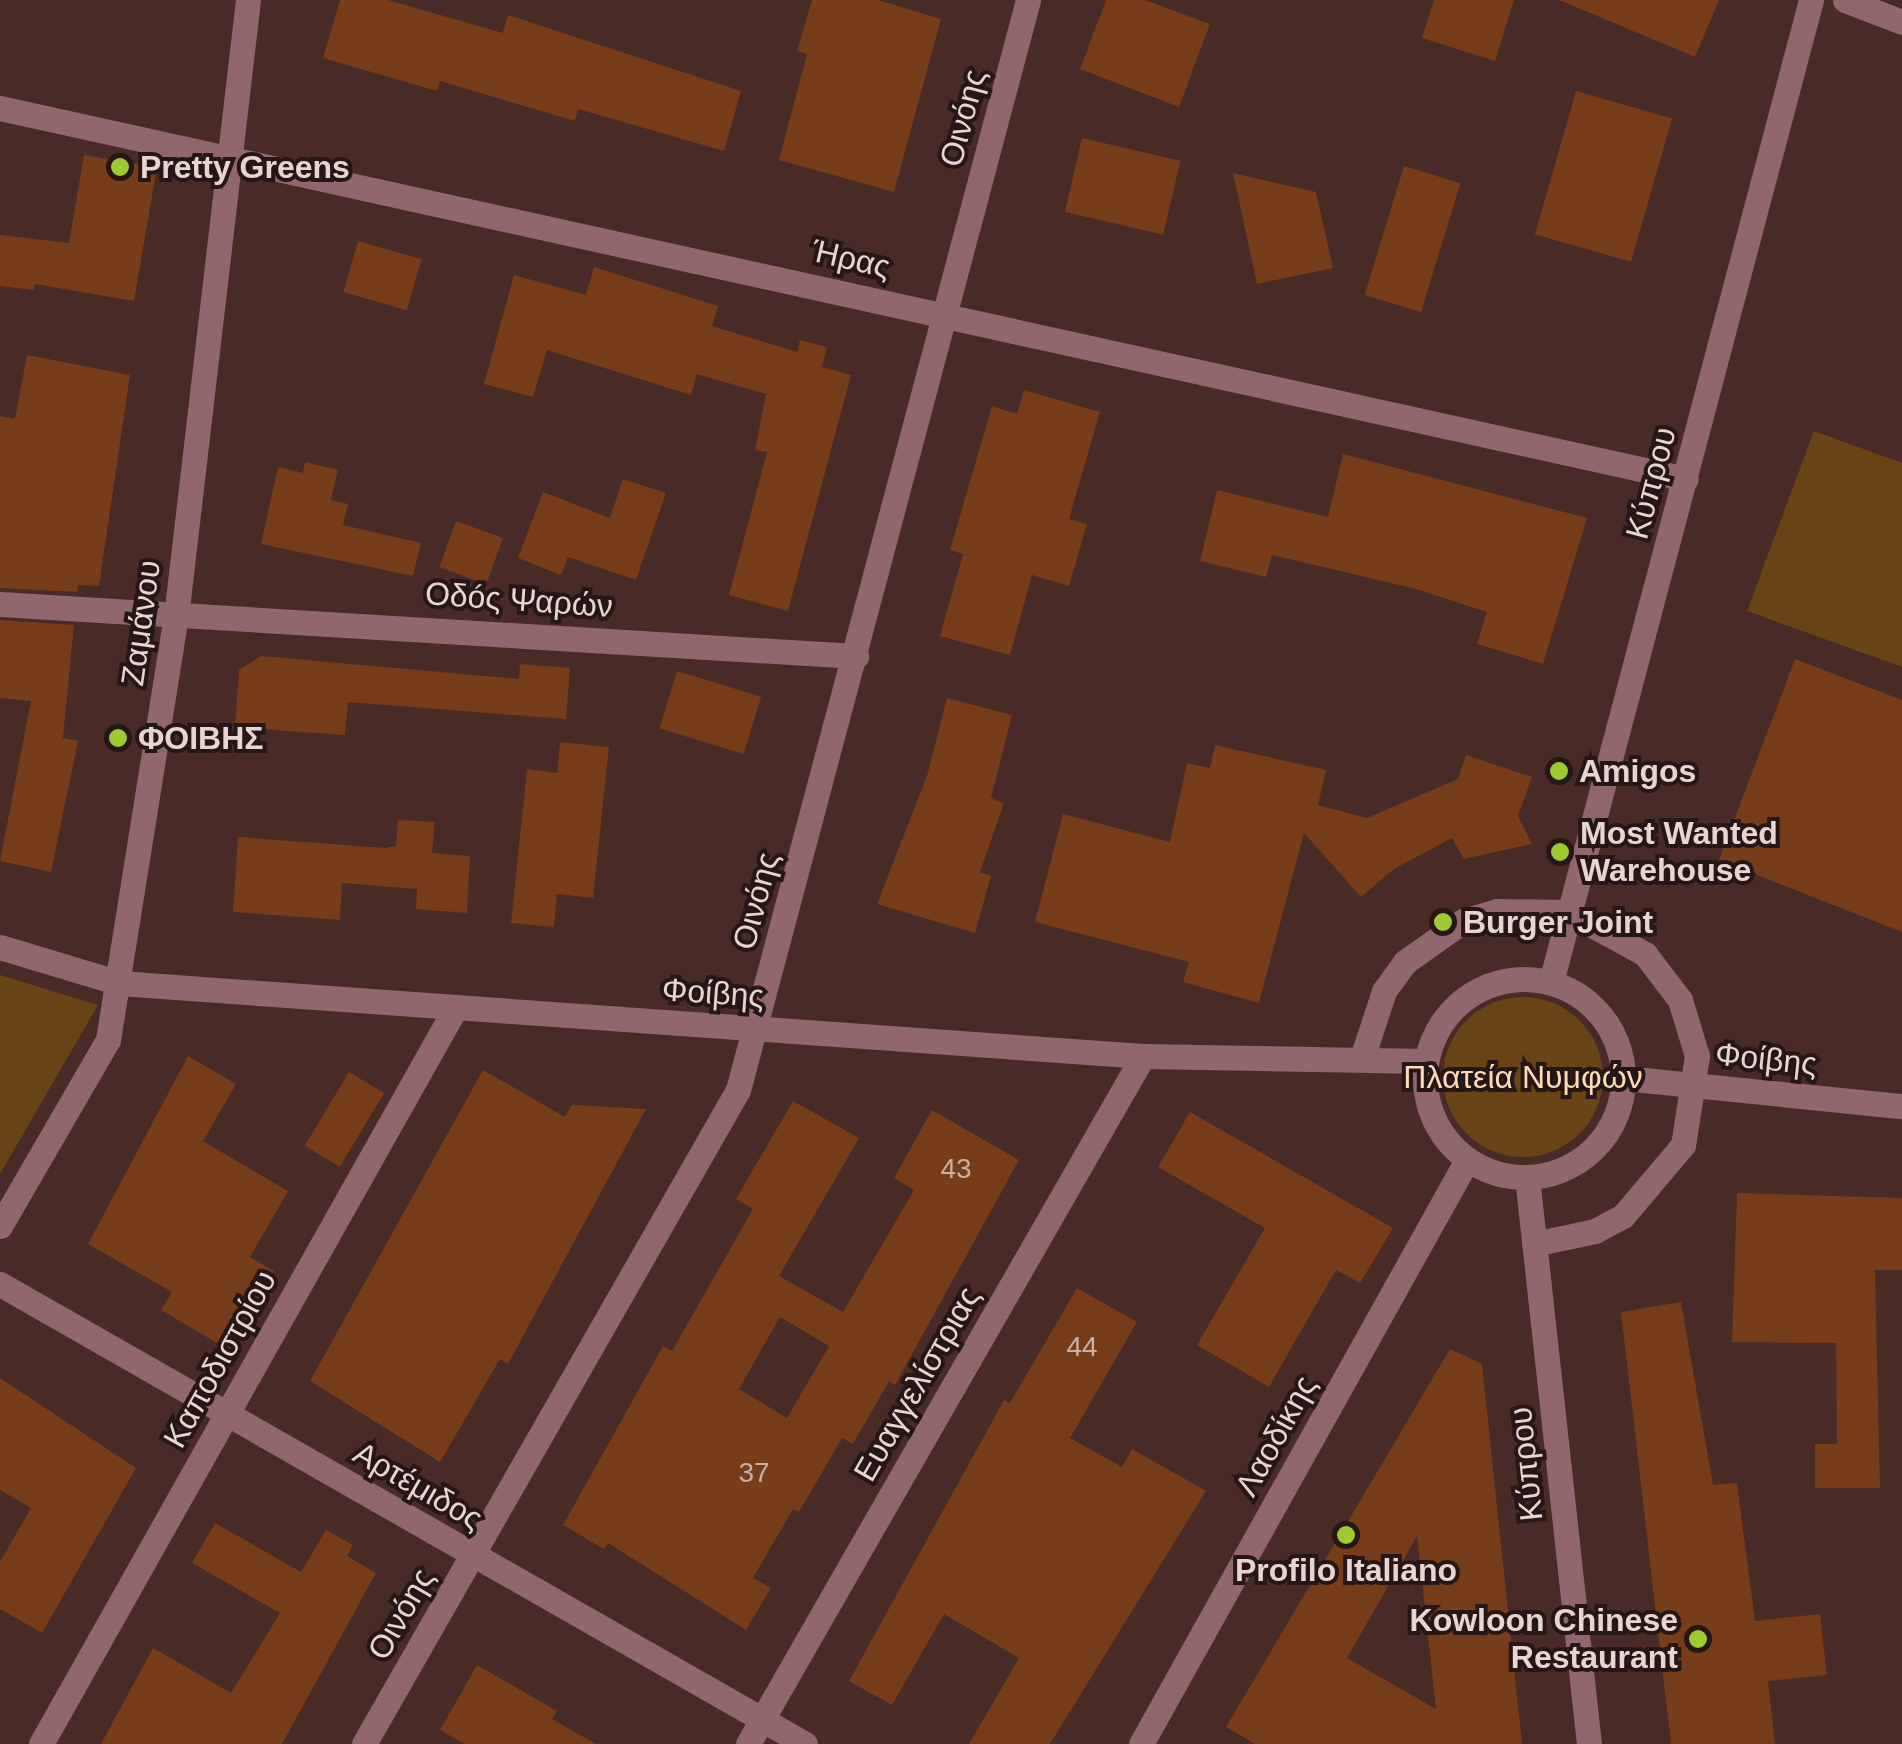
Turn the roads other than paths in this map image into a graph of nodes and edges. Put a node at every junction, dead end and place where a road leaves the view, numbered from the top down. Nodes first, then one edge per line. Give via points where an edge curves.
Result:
1 (248, 0) edge
2 (1811, 0) edge
3 (1845, 0) edge
4 (1020, 2) edge
5 (1902, 22) edge
6 (0, 108) edge
7 (234, 153) junction
8 (945, 314) junction
9 (1686, 479) junction
10 (0, 604) edge
11 (178, 608) junction
12 (856, 656) junction
13 (1568, 912) junction
14 (0, 947) edge
15 (1550, 982) junction
16 (119, 983) junction
17 (456, 1007) junction
18 (756, 1028) junction
19 (1143, 1056) junction
20 (1362, 1058) junction
21 (1426, 1061) junction
22 (1624, 1078) junction
23 (1698, 1084) junction
24 (1902, 1106) edge
25 (1467, 1160) junction
26 (1527, 1177) junction
27 (0, 1226) edge
28 (1534, 1244) junction
29 (0, 1284) edge
30 (226, 1414) junction
31 (472, 1554) junction
32 (762, 1720) junction
33 (41, 1744) edge
34 (364, 1744) edge
35 (748, 1744) edge
36 (804, 1744) edge
37 (1141, 1744) edge
38 (1590, 1744) edge

1 - 7 street, Ζαμάνου
2 - 9 street, Κύπρου
3 - 5 street
4 - 8 street, Οινόης
6 - 7 street, Ήρας
7 - 8 street, Ήρας
7 - 11 street, Ζαμάνου
8 - 9 street, Ήρας
8 - 12 street, Οινόης
9 - 13 street, Κύπρου
10 - 11 street, Οδóς Ψαρών
11 - 12 street, Οδóς Ψαρών
11 - 16 street, Ζαμάνου
12 - 18 street, Οινόης
13 - 15 street, Κύπρου
13 - 20 street via 1497,911 1432,938 1384,991
13 - 23 street via 1622,935 1664,975 1691,1027
14 - 16 street, Φοίβης
15 - 21 street via 1517,979 1475,992 1442,1021
15 - 22 street via 1604,1018
16 - 17 street, Φοίβης
16 - 27 street, Ζαμάνου via 108,1040
17 - 18 street, Φοίβης
17 - 30 street, Καποδιστρίου
18 - 19 street, Φοίβης
18 - 31 street, Οινόης via 738,1090
19 - 20 street, Φοίβης
19 - 32 street, Ευαγγελίστριας
20 - 21 street, Φοίβης
21 - 25 street via 1432,1116
22 - 23 street, Φοίβης
22 - 26 street via 1619,1108 1584,1158
23 - 24 street, Φοίβης
23 - 28 street via 1683,1145 1648,1196 1595,1231
25 - 26 street
25 - 37 street, Λαοδίκης
26 - 28 street, Κύπρου
28 - 38 street, Κύπρου
29 - 30 street, Αρτέμιδος
30 - 31 street, Αρτέμιδος
30 - 33 street, Καποδιστρίου
31 - 32 street, Αρτέμιδος
31 - 34 street, Οινόης
32 - 35 street, Ευαγγελίστριας
32 - 36 street, Αρτέμιδος

